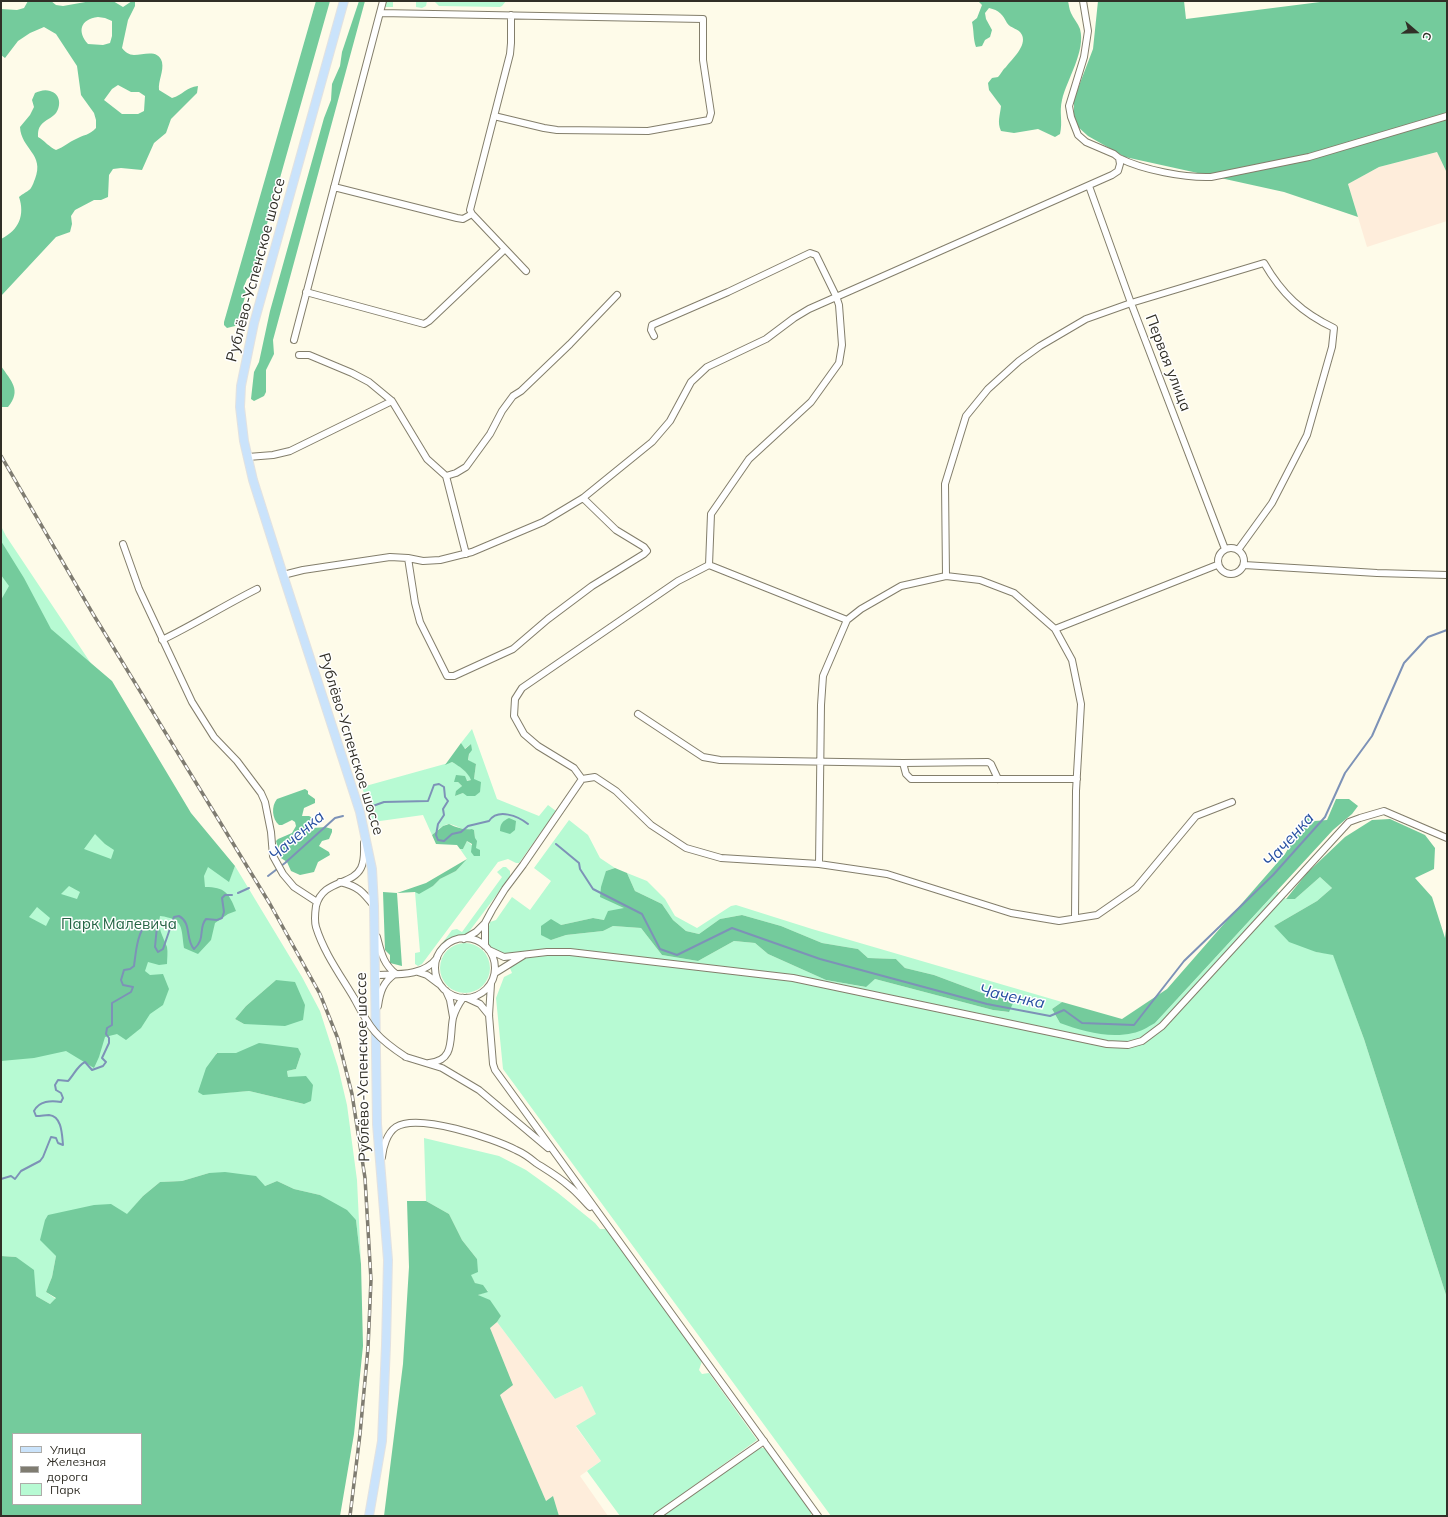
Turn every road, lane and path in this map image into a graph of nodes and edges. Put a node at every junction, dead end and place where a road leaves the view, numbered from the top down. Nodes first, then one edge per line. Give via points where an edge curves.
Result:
1 (344, 1) edge
2 (383, 1) edge
3 (1083, 1) edge
4 (380, 13) junction
5 (511, 15) junction
6 (494, 116) junction
7 (1447, 116) edge
8 (1119, 158) junction
9 (334, 186) junction
10 (1089, 186) junction
11 (472, 214) junction
12 (505, 249) junction
13 (526, 271) dead end
14 (306, 292) junction
15 (617, 295) dead end
16 (836, 296) junction
17 (1131, 303) junction
18 (654, 336) dead end
19 (294, 340) dead end
20 (299, 355) dead end
21 (392, 401) junction
22 (248, 458) junction
23 (446, 476) junction
24 (583, 498) junction
25 (123, 544) dead end
26 (1225, 549) junction
27 (1238, 550) junction
28 (466, 554) junction
29 (408, 558) junction
30 (709, 565) junction
31 (1217, 565) junction
32 (1244, 565) junction
33 (1447, 575) edge
34 (283, 576) junction
35 (946, 576) junction
36 (257, 589) dead end
37 (847, 620) junction
38 (1055, 629) junction
39 (162, 640) junction
40 (638, 714) dead end
41 (820, 762) junction
42 (903, 763) junction
43 (582, 779) junction
44 (998, 779) junction
45 (1077, 779) junction
46 (1232, 802) dead end
47 (364, 826) junction
48 (1447, 838) edge
49 (820, 864) junction
50 (340, 882) junction
51 (317, 902) junction
52 (374, 906) junction
53 (1075, 918) junction
54 (485, 923) junction
55 (374, 927) junction
56 (464, 938) junction
57 (487, 948) junction
58 (440, 953) junction
59 (525, 954) junction
60 (418, 972) junction
61 (495, 973) junction
62 (396, 974) junction
63 (374, 975) junction
64 (491, 984) junction
65 (444, 989) junction
66 (465, 998) junction
67 (489, 1015) junction
68 (453, 1018) junction
69 (375, 1026) junction
70 (425, 1063) junction
71 (556, 1156) junction
72 (380, 1172) junction
73 (604, 1221) junction
74 (764, 1441) junction
75 (369, 1516) edge
76 (657, 1516) edge
77 (818, 1516) edge

1 - 22 main road, Рублёво-Успенское шоссе via 249,344 240,407
2 - 4 street
3 - 8 street via 1088,38 1069,106 1071,117 1078,135 1086,142
4 - 5 street
4 - 9 street
5 - 6 street via 510,54
5 - 6 street via 703,19 703,60 711,117 705,121 642,131 551,130
6 - 11 street via 470,205
7 - 8 street via 1309,157 1211,177 1196,178 1131,164
8 - 10 street via 1118,171
9 - 11 street via 457,218 463,219
9 - 14 street
10 - 16 street
10 - 17 street, Первая улица
11 - 12 street
12 - 13 street
12 - 14 street via 424,324
14 - 19 street
15 - 23 street via 522,391 513,396 487,439 466,467 456,474
16 - 18 street via 816,255 810,253 652,325
16 - 24 street via 802,313 766,339 707,366 691,382 670,421 652,442
16 - 30 street via 842,345 839,363 811,402 749,459 712,514
17 - 26 street, Первая улица
17 - 27 street via 1264,263 1275,282 1293,301 1316,320 1334,328 1332,348 1307,435 1272,503
17 - 35 street via 1086,319 1040,346 988,389 966,416 945,484
20 - 21 street via 308,355 358,376
21 - 22 street via 290,451
21 - 23 street via 427,459
22 - 34 main road, Рублёво-Успенское шоссе
23 - 28 street
24 - 28 street via 543,522
24 - 29 street via 616,530 647,551 592,586 513,649 454,676 447,676 420,622
25 - 39 street via 139,589
26 - 27 street
26 - 31 street via 1219,556
27 - 32 street
28 - 29 street via 434,561
29 - 34 street via 390,557 303,570
30 - 37 street
30 - 43 street via 678,581 522,688 514,699 514,716 524,734 538,746 574,768
31 - 32 street via 1229,575 1238,572
31 - 38 street
32 - 33 street
34 - 47 main road, Рублёво-Успенское шоссе
35 - 37 street via 901,586
35 - 38 street via 980,580 1014,593
36 - 39 street
37 - 41 street via 823,676
38 - 45 street via 1072,660 1081,704
39 - 51 street via 192,702 214,736 237,761 266,802 273,856 283,874 294,887
40 - 41 street via 703,757 720,760
41 - 42 street
41 - 49 street
42 - 44 street via 988,762
42 - 44 street via 906,774 911,779
43 - 49 street via 595,777 616,791 651,825 686,848 721,858
43 - 54 street via 505,889
44 - 45 street
45 - 53 street
46 - 53 street via 1196,816 1136,888 1097,915
47 - 50 street via 364,855 361,868
47 - 52 main road, Рублёво-Успенское шоссе via 372,869
48 - 59 street via 1384,811 1349,822 1162,1026 1142,1041 1128,1044 1107,1044 793,978 570,952
49 - 53 street via 887,874 1011,913 1059,921
50 - 51 street via 320,895
50 - 52 street via 359,888
51 - 70 street, bridge via 314,914 316,927 325,950 366,1021 386,1044 406,1057
52 - 55 main road, Рублёво-Успенское шоссе
54 - 56 street via 476,932
54 - 57 street
55 - 62 street via 382,956
55 - 63 main road, Рублёво-Успенское шоссе
56 - 57 street via 475,940
56 - 58 street via 448,944
57 - 59 street via 504,957
57 - 61 street via 494,961
58 - 60 street via 430,965
58 - 65 street via 436,964 436,976
59 - 61 street
60 - 62 street
60 - 65 street via 427,975
61 - 64 street
62 - 63 street
62 - 69 street via 389,978 382,989
63 - 69 main road, Рублёво-Успенское шоссе
64 - 66 street via 473,998
64 - 67 street
65 - 66 street via 453,996
65 - 68 street via 452,1007
66 - 67 street via 480,1004
66 - 68 street via 456,1008
67 - 71 street via 495,1070
68 - 70 street via 449,1051 440,1060
69 - 72 main road, Рублёво-Успенское шоссе
70 - 71 street via 442,1068 479,1090
71 - 73 street
72 - 73 street via 387,1137 395,1128 408,1123 447,1127 517,1150 569,1186
72 - 75 main road, Рублёво-Успенское шоссе via 388,1260 386,1345 382,1441
73 - 74 street
74 - 76 street
74 - 77 street

